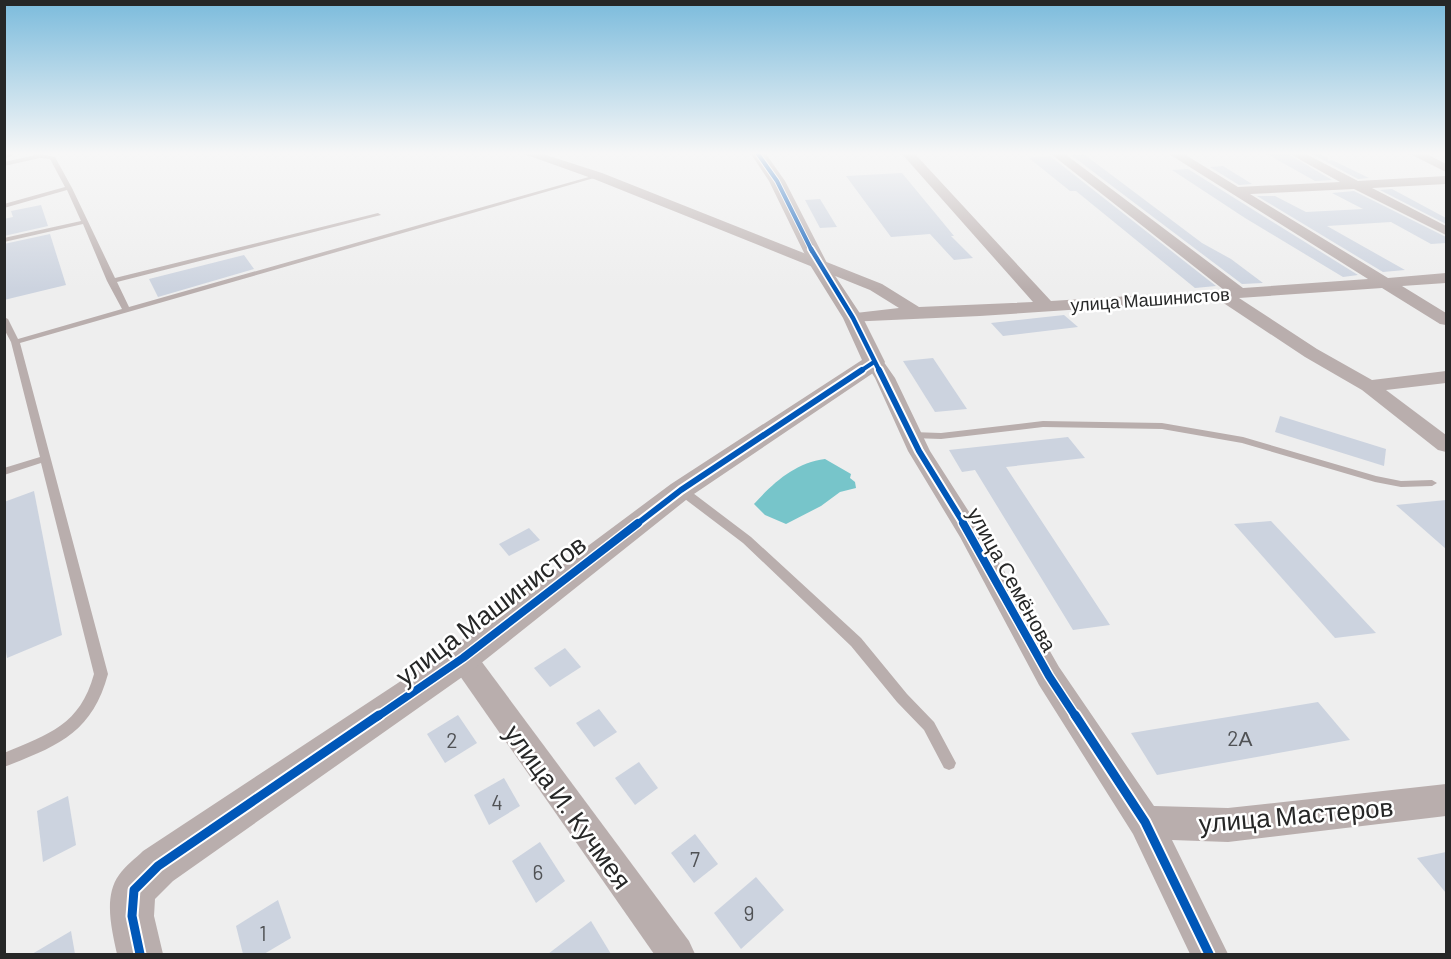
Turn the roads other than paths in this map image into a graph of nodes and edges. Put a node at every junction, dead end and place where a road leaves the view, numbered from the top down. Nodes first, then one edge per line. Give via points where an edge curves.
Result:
1 (30, 199) edge
2 (73, 199) edge
3 (518, 199) edge
4 (654, 199) edge
5 (786, 199) edge
6 (949, 199) edge
7 (1114, 199) edge
8 (1248, 199) edge
9 (1384, 199) edge
10 (4, 206) edge
11 (378, 215) dead end
12 (83, 222) junction
13 (1446, 231) edge
14 (4, 240) edge
15 (819, 265) junction
16 (1446, 278) edge
17 (111, 281) junction
18 (1387, 283) junction
19 (1231, 294) junction
20 (1045, 305) junction
21 (126, 310) junction
22 (913, 310) junction
23 (853, 318) junction
24 (4, 319) edge
25 (1446, 320) edge
26 (15, 342) junction
27 (874, 363) junction
28 (1446, 377) edge
29 (1369, 386) junction
30 (912, 435) junction
31 (1446, 445) edge
32 (44, 459) junction
33 (4, 472) edge
34 (1432, 483) dead end
35 (681, 490) junction
36 (463, 658) junction
37 (4, 760) edge
38 (949, 763) dead end
39 (1446, 800) edge
40 (1145, 822) junction
41 (140, 954) edge
42 (675, 954) edge
43 (1209, 954) edge

1 - 10 lane
2 - 12 lane
3 - 21 lane
4 - 15 street
5 - 15 street, улица Семёнова
6 - 20 street
7 - 19 street
8 - 18 street
9 - 13 street
11 - 17 lane
12 - 14 lane
12 - 17 lane
15 - 22 street via 876,287
15 - 23 street, улица Семёнова
16 - 18 street, улица Машинистов
17 - 21 lane
18 - 19 street, улица Машинистов
18 - 25 street
19 - 20 street, улица Машинистов
19 - 29 street via 1311,352
20 - 22 street, улица Машинистов via 977,311
21 - 26 lane
22 - 23 street, улица Машинистов
23 - 27 street, улица Семёнова
24 - 26 lane
26 - 32 lane
27 - 30 street, улица Семёнова
27 - 35 street, улица Машинистов
28 - 29 street
29 - 31 street
30 - 34 lane via 941,436 1043,424 1162,426 1244,440 1375,479 1401,484
30 - 40 street, улица Семёнова via 1048,676
32 - 33 lane
32 - 37 lane via 101,674 98,693 87,712 49,741
35 - 36 street, улица Машинистов
35 - 38 lane via 747,540 856,642 929,726
36 - 41 street, улица Машинистов via 158,866 134,890 132,916
36 - 42 street, улица И. Кучмея
39 - 40 street, улица Мастеров via 1227,825
40 - 43 street, улица Семёнова

